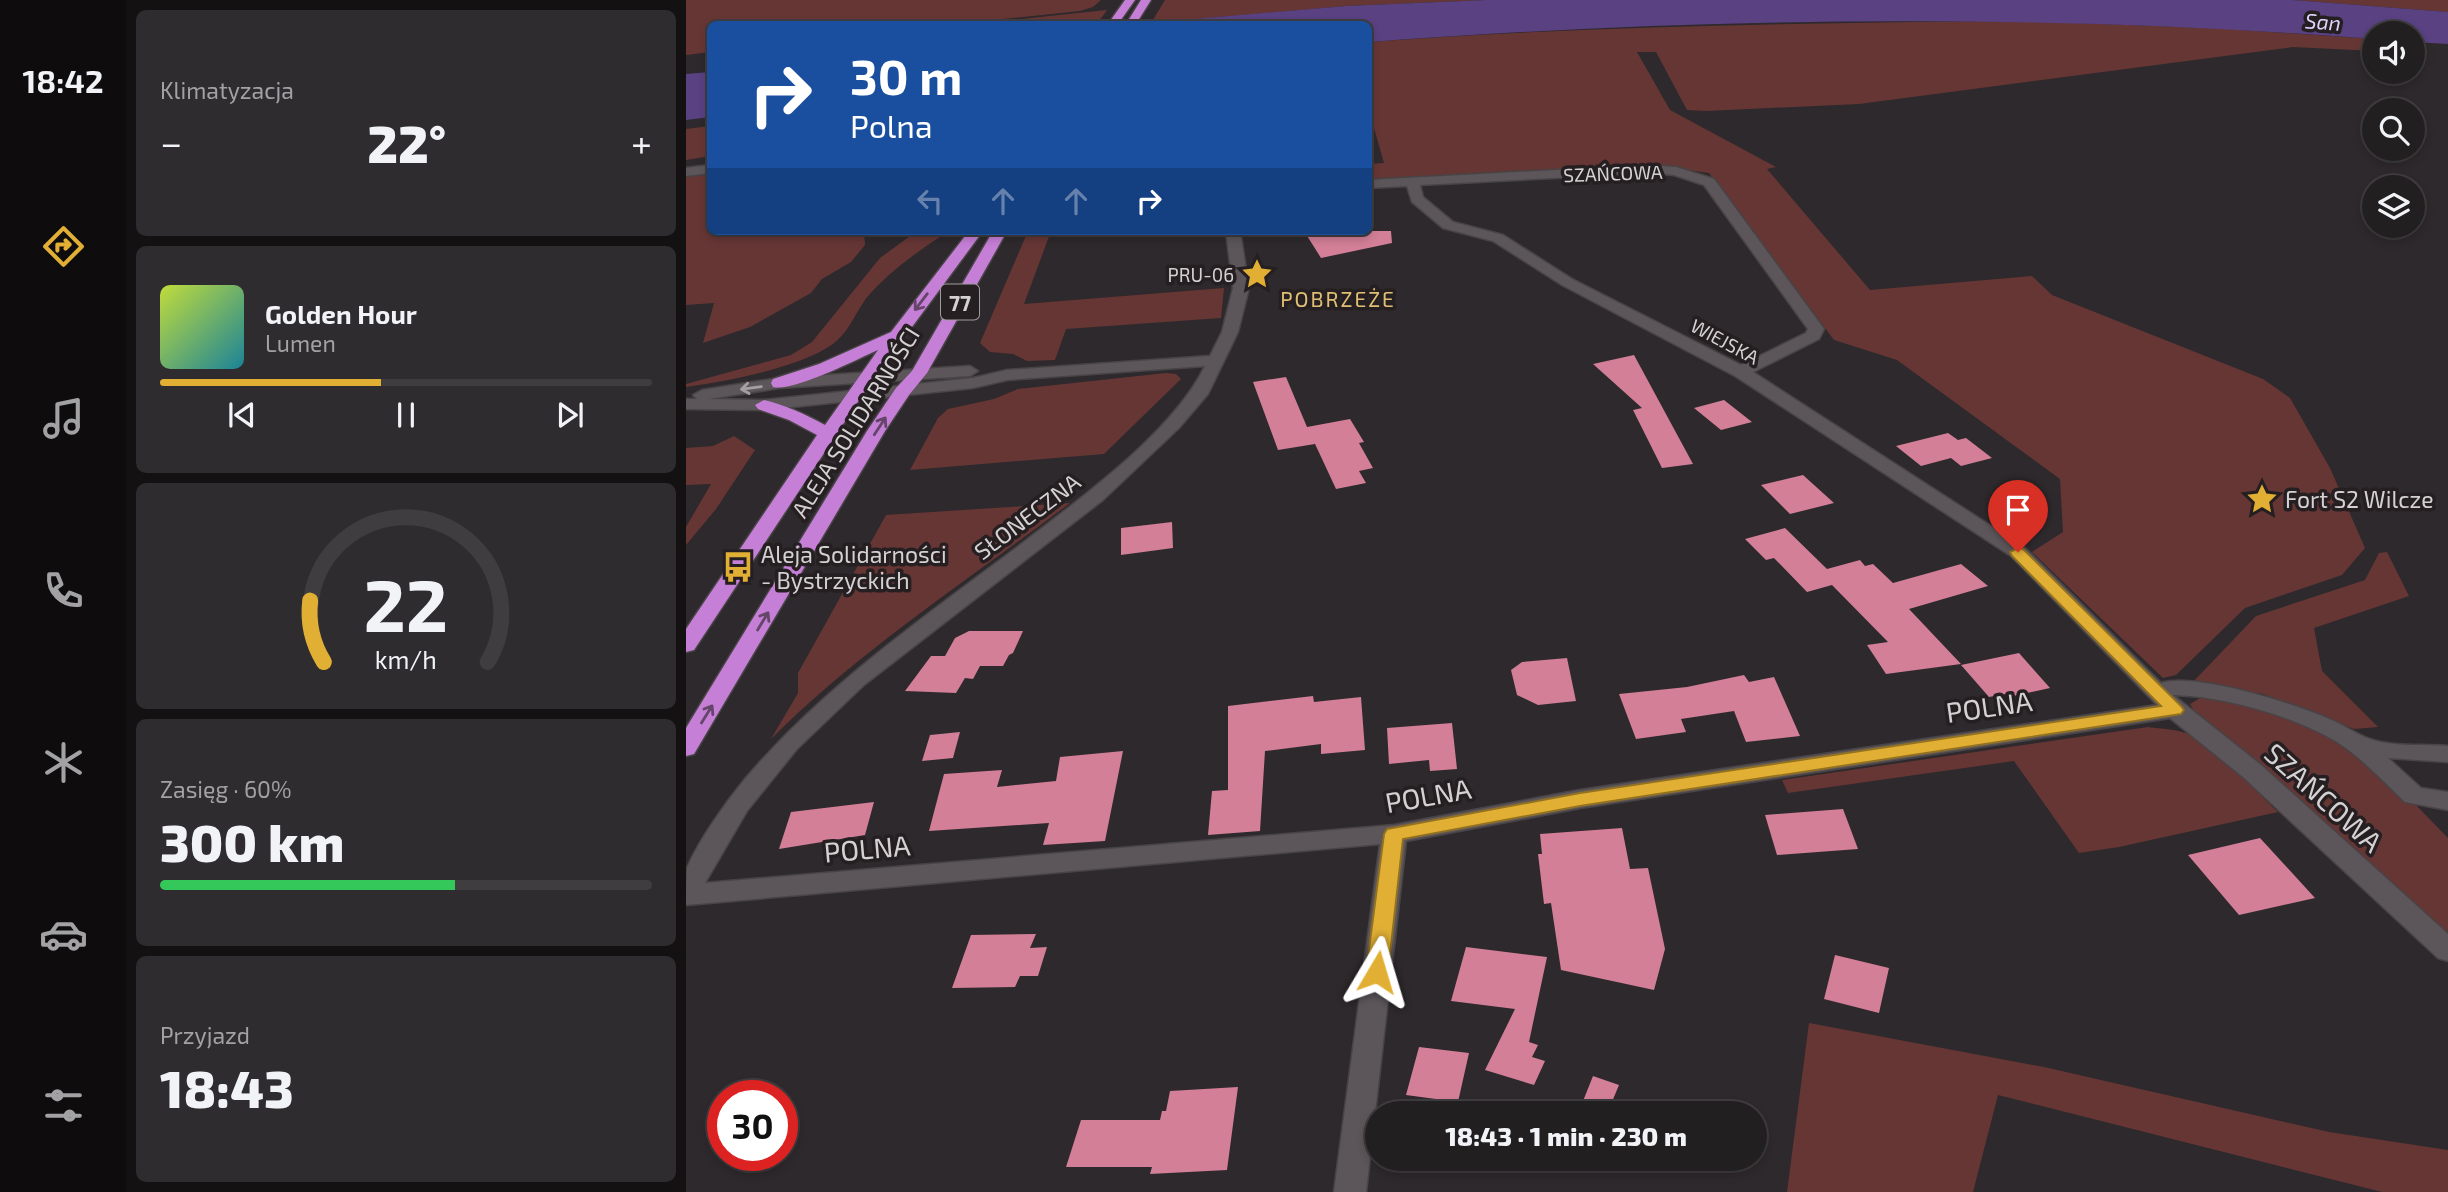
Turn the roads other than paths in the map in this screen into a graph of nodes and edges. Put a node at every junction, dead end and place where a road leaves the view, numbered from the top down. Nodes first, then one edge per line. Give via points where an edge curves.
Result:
1 (1130, 0) edge
2 (1146, 0) edge
3 (1115, 21) edge
4 (1133, 21) edge
5 (707, 169) edge
6 (686, 172) edge
7 (1412, 181) junction
8 (1372, 184) edge
9 (973, 235) edge
10 (998, 235) edge
11 (1234, 235) edge
12 (896, 335) junction
13 (1217, 359) junction
14 (1741, 372) junction
15 (919, 373) junction
16 (1007, 375) junction
17 (868, 377) junction
18 (779, 383) junction
19 (902, 392) junction
20 (854, 396) junction
21 (686, 397) edge
22 (686, 404) edge
23 (764, 405) junction
24 (827, 433) junction
25 (2018, 552) joint
26 (686, 645) edge
27 (2167, 701) junction
28 (2347, 738) junction
29 (686, 748) edge
30 (2448, 754) edge
31 (2448, 801) edge
32 (1394, 834) junction
33 (686, 894) edge
34 (2448, 950) edge
35 (1350, 1192) edge

1 - 3 highway
2 - 4 highway
5 - 6 street
7 - 8 street, SZAŃCOWA
7 - 14 street, WIEJSKA via 1417,199 1448,225 1497,238 1567,282
7 - 14 street, SZAŃCOWA via 1649,170 1709,182 1816,329 1813,336
9 -> 12 highway, ALEJA SOLIDARNOŚCI / 77
10 - 15 highway, ALEJA SOLIDARNOŚCI / 77
11 - 13 street, SŁONECZNA via 1241,288 1230,332
12 - 17 highway, ALEJA SOLIDARNOŚCI / 77
12 - 18 highway via 825,369
13 - 16 street
13 - 33 street, SŁONECZNA via 1202,390 1137,461 856,680 789,743 738,805
14 - 25 street, WIEJSKA
15 - 16 street
15 - 17 street
15 - 19 highway, ALEJA SOLIDARNOŚCI / 77
16 - 19 street
17 - 18 street
17 - 20 highway, ALEJA SOLIDARNOŚCI / 77
18 -> 21 street
19 - 20 street
29 -> 19 highway, ALEJA SOLIDARNOŚCI / 77
20 - 23 street
20 - 24 highway, ALEJA SOLIDARNOŚCI / 77
22 - 23 street
23 - 24 highway
24 - 26 highway, ALEJA SOLIDARNOŚCI / 77
25 - 27 street, SZAŃCOWA
27 - 28 street, SZAŃCOWA via 2173,687 2213,692 2269,706
27 - 32 street, POLNA
27 - 34 street, SZAŃCOWA via 2252,771
28 - 30 street via 2372,749
28 - 31 street, SZAŃCOWA via 2414,796
32 - 33 street, POLNA
32 - 35 street

